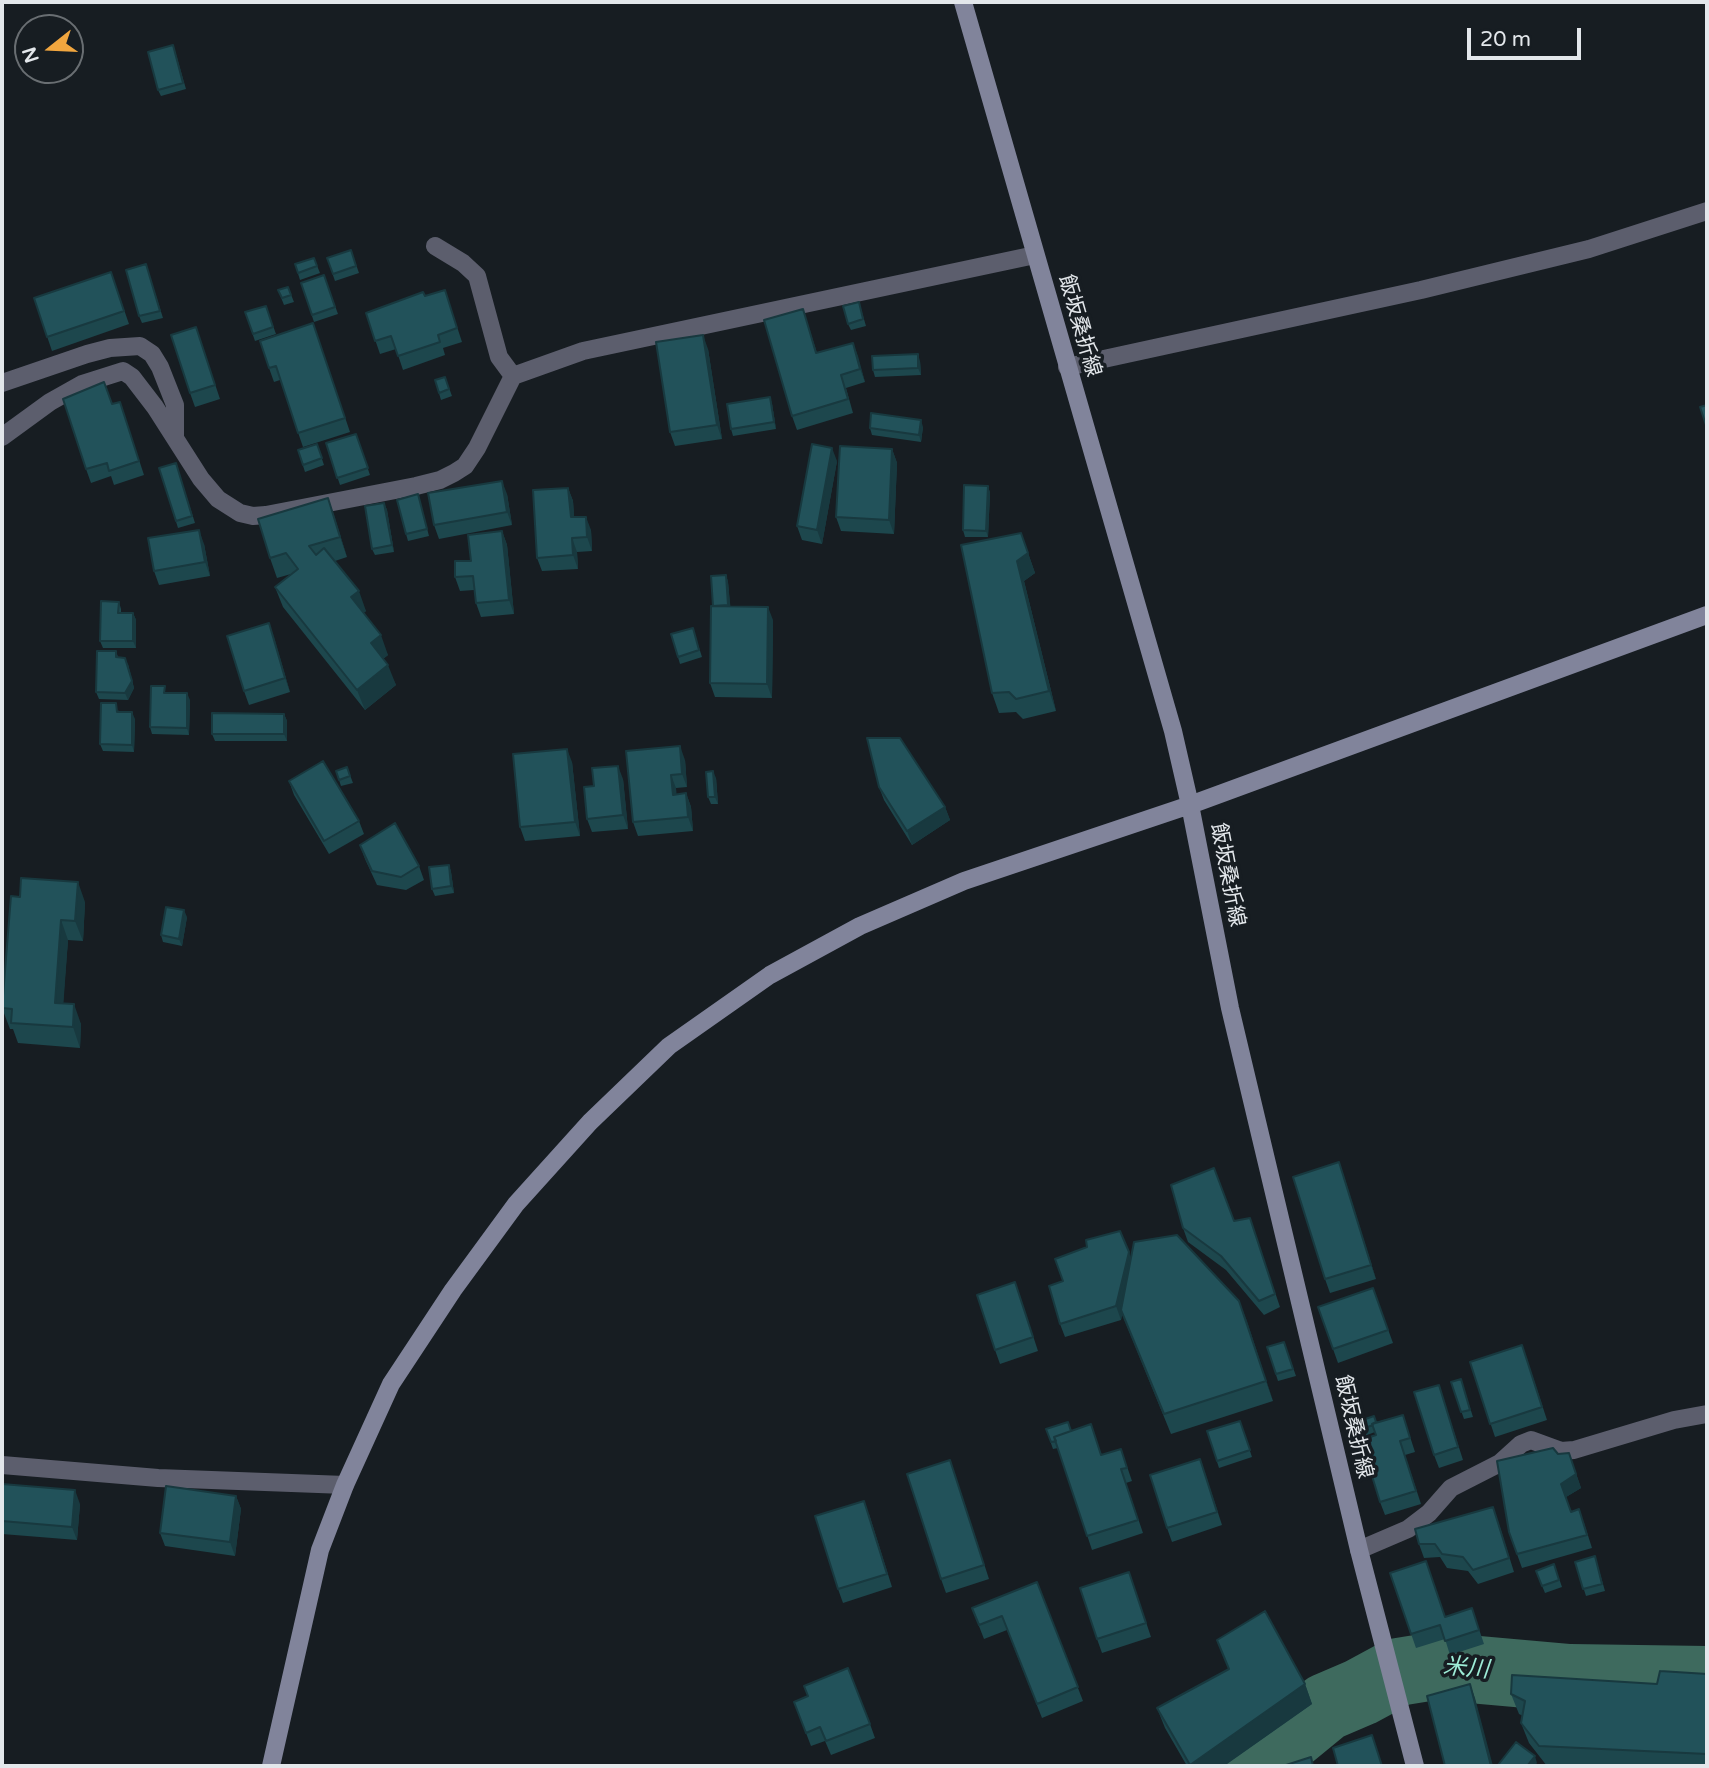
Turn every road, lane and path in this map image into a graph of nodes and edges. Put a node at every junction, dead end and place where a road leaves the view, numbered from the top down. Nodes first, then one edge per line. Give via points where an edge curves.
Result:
1 (962, 2) edge
2 (1707, 211) edge
3 (435, 246) dead end
4 (1035, 255) junction
5 (1067, 367) junction
6 (513, 376) junction
7 (2, 383) edge
8 (2, 437) edge
9 (175, 438) junction
10 (1707, 615) edge
11 (1190, 805) junction
12 (1707, 1414) edge
13 (2, 1465) edge
14 (345, 1485) junction
15 (1359, 1550) junction
16 (271, 1766) edge
17 (1415, 1766) edge

1 - 4 street, 飯坂桑折線
2 - 5 street via 1589,249 1421,290
3 - 6 street via 477,276 499,357
4 - 5 street, 飯坂桑折線
4 - 6 street via 583,351
5 - 11 street, 飯坂桑折線 via 1173,731
6 - 9 street via 477,448 454,473 416,486 266,515 240,513 218,499
7 - 9 street via 87,354 140,346 160,367 175,405
8 - 9 street via 82,384 123,371
10 - 11 street
11 - 14 street via 964,881 860,926 770,975 669,1046 590,1122 516,1204 391,1384
11 - 15 street, 飯坂桑折線 via 1230,1008
12 - 15 street via 1574,1450 1561,1451 1531,1440 1500,1463 1451,1488 1408,1529
13 - 14 street via 158,1478
14 - 16 street via 320,1550
15 - 17 street, 飯坂桑折線

